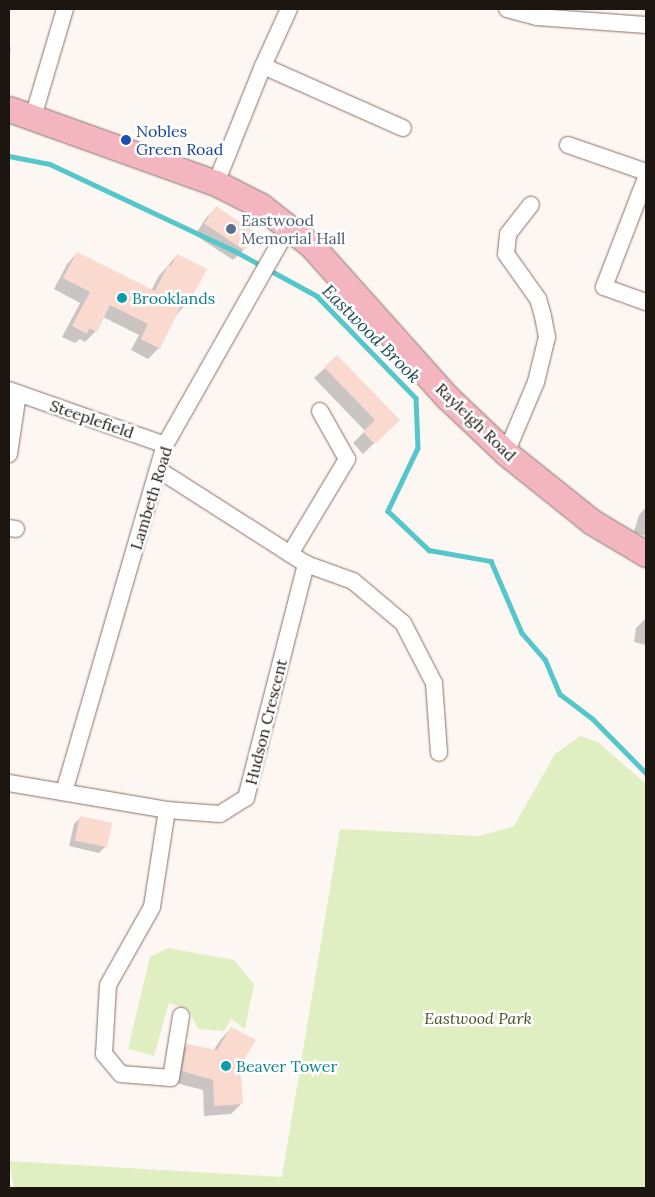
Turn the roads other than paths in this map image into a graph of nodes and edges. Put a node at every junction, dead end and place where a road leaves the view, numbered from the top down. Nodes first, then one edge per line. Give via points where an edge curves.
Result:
1 (65, 9) edge
2 (289, 9) edge
3 (507, 9) edge
4 (646, 24) edge
5 (263, 66) junction
6 (9, 109) edge
7 (34, 117) junction
8 (403, 128) dead end
9 (568, 145) dead end
10 (646, 172) edge
11 (646, 178) edge
12 (216, 183) junction
13 (531, 205) dead end
14 (289, 226) junction
15 (646, 302) edge
16 (13, 392) edge
17 (320, 411) dead end
18 (166, 444) junction
19 (9, 454) edge
20 (506, 454) junction
21 (159, 470) junction
22 (290, 554) junction
23 (646, 554) edge
24 (306, 564) junction
25 (439, 754) dead end
26 (9, 783) edge
27 (64, 792) junction
28 (167, 810) junction
29 (180, 1016) dead end

1 - 7 street
2 - 5 street
3 - 4 street via 537,17
5 - 8 street
5 - 12 street
6 - 7 main road, Rayleigh Road
7 - 12 main road, Rayleigh Road
9 - 10 street
11 - 15 street via 604,287
12 - 14 main road, Rayleigh Road via 261,206
13 - 20 street via 508,234 505,246 512,265 538,299 546,337 536,382
14 - 18 street, Lambeth Road
14 - 20 main road, Rayleigh Road via 311,245 447,397
16 - 18 street, Steeplefield
16 - 19 street, Steeplefield
17 - 22 street via 347,459
18 - 21 street, Lambeth Road
20 - 23 main road, Rayleigh Road via 592,522
21 - 22 street
21 - 27 street, Lambeth Road
22 - 24 street
24 - 25 street via 353,581 403,624 434,683
24 - 28 street, Hudson Crescent via 246,798 220,814
26 - 27 street, Hudson Crescent
27 - 28 street, Hudson Crescent
28 - 29 street via 152,907 108,985 104,1054 122,1074 171,1078

